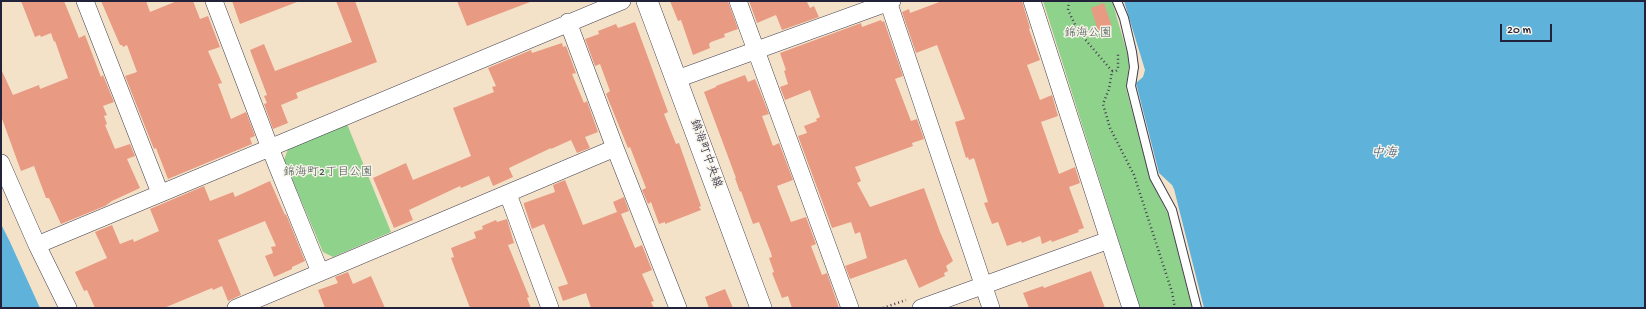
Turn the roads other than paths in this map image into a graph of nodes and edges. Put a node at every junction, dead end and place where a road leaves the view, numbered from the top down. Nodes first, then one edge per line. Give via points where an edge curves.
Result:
1 (85, 1) edge
2 (214, 1) edge
3 (622, 1) edge
4 (647, 1) edge
5 (738, 1) edge
6 (889, 1) edge
7 (1032, 1) edge
8 (1118, 1) edge
9 (568, 22) junction
10 (756, 50) junction
11 (677, 79) junction
12 (270, 148) junction
13 (615, 148) junction
14 (1, 163) edge
15 (160, 193) junction
16 (508, 194) junction
17 (1109, 240) junction
18 (37, 245) junction
19 (320, 272) junction
20 (983, 285) junction
21 (68, 308) edge
22 (236, 308) edge
23 (550, 308) edge
24 (678, 308) edge
25 (761, 308) edge
26 (850, 308) edge
27 (921, 308) edge
28 (991, 308) edge
29 (1131, 308) edge
30 (1197, 308) edge

1 - 15 street
2 - 12 street
3 - 9 street
4 - 11 street, 錦海町中央線
5 - 10 street
6 - 10 street
6 - 20 street
7 - 17 street
8 - 30 lane via 1132,52 1134,72 1131,86 1136,109 1154,177 1172,210
9 - 12 street
9 - 13 street
10 - 11 street
10 - 26 street
11 - 25 street, 錦海町中央線
12 - 15 street
12 - 19 street
13 - 16 street
13 - 24 street
14 - 18 street
15 - 18 street
16 - 19 street
16 - 23 street
17 - 20 street
17 - 29 street
18 - 21 street
19 - 22 street
20 - 27 street
20 - 28 street

